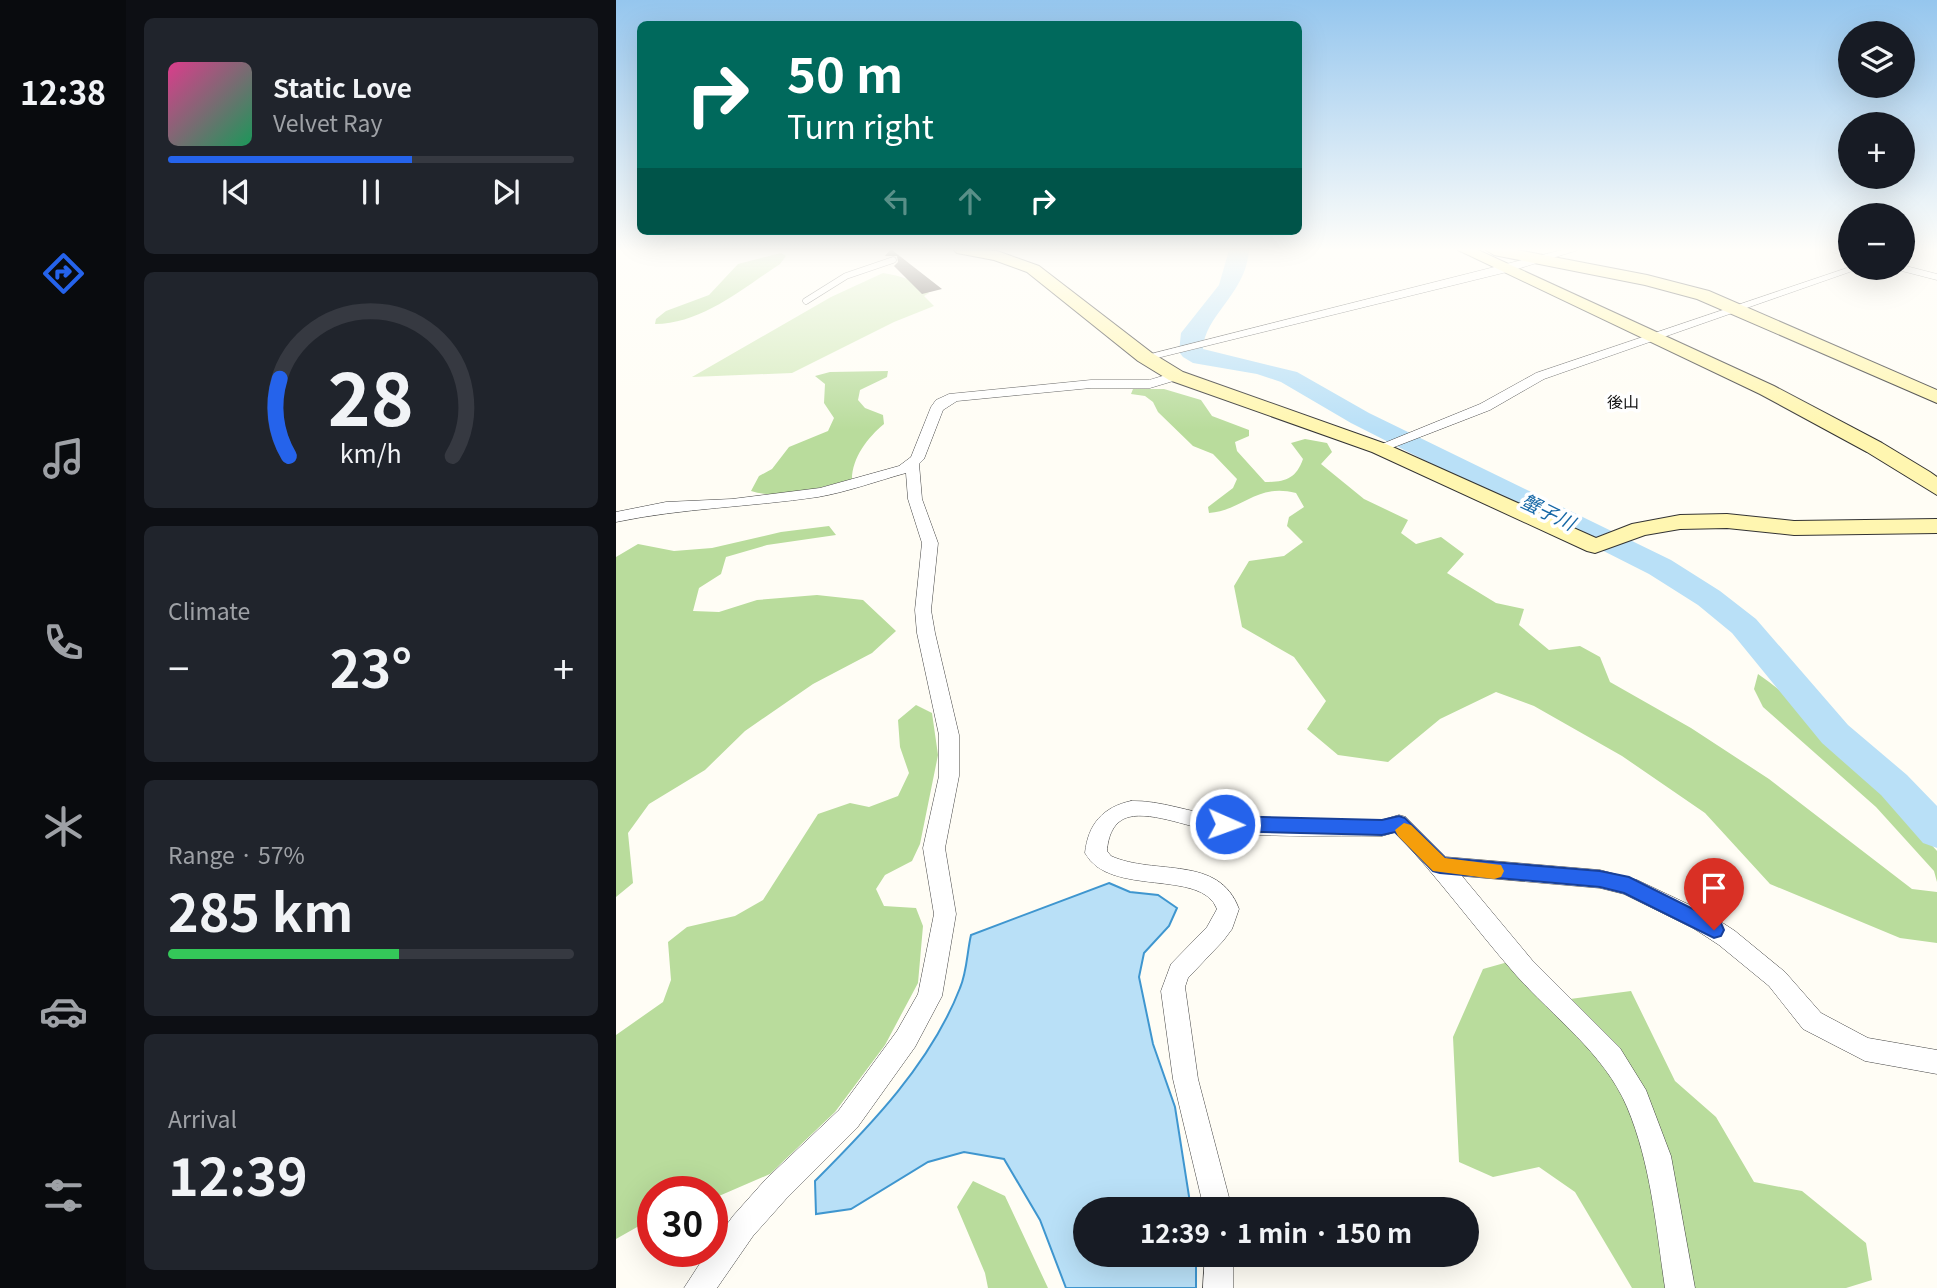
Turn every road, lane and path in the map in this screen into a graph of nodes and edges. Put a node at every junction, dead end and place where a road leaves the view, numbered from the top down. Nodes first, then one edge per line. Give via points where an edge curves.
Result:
1 (1085, 310) edge
2 (1338, 310) edge
3 (1601, 310) edge
4 (1732, 310) edge
5 (1738, 310) edge
6 (1656, 334) junction
7 (1145, 357) junction
8 (1176, 376) junction
9 (1937, 397) edge
10 (1393, 442) junction
11 (912, 464) junction
12 (1937, 488) edge
13 (616, 517) edge
14 (1937, 526) edge
15 (1440, 865) junction
16 (1937, 1062) edge
17 (1215, 1197) edge
18 (1219, 1267) edge
19 (699, 1288) edge
20 (1218, 1288) edge
21 (1680, 1288) edge

1 - 7 main road
2 - 7 street
3 - 6 main road
4 - 6 street
5 - 9 main road
6 - 10 street via 1540,376 1485,407
6 - 12 main road via 1882,452
7 - 8 main road
8 - 10 main road
8 - 11 street via 1150,384 1091,384 954,397 936,410 923,449
10 - 14 main road via 1606,542 1640,529 1681,522 1794,528
11 - 13 street via 821,492 666,507
11 - 19 street via 915,499 930,543 924,622 948,735 949,776 934,848 945,914 930,996 906,1039 848,1119 775,1189
15 - 16 street via 1600,879 1629,886 1727,938 1777,979 1812,1021 1864,1049
15 - 17 street via 1399,823 1382,828 1225,824 1141,809 1112,815 1103,825 1096,853 1103,862 1208,884 1221,891 1228,904 1218,934 1178,969 1173,985 1178,1036
15 - 21 street via 1524,967 1611,1055 1637,1099 1658,1156
18 - 20 street

